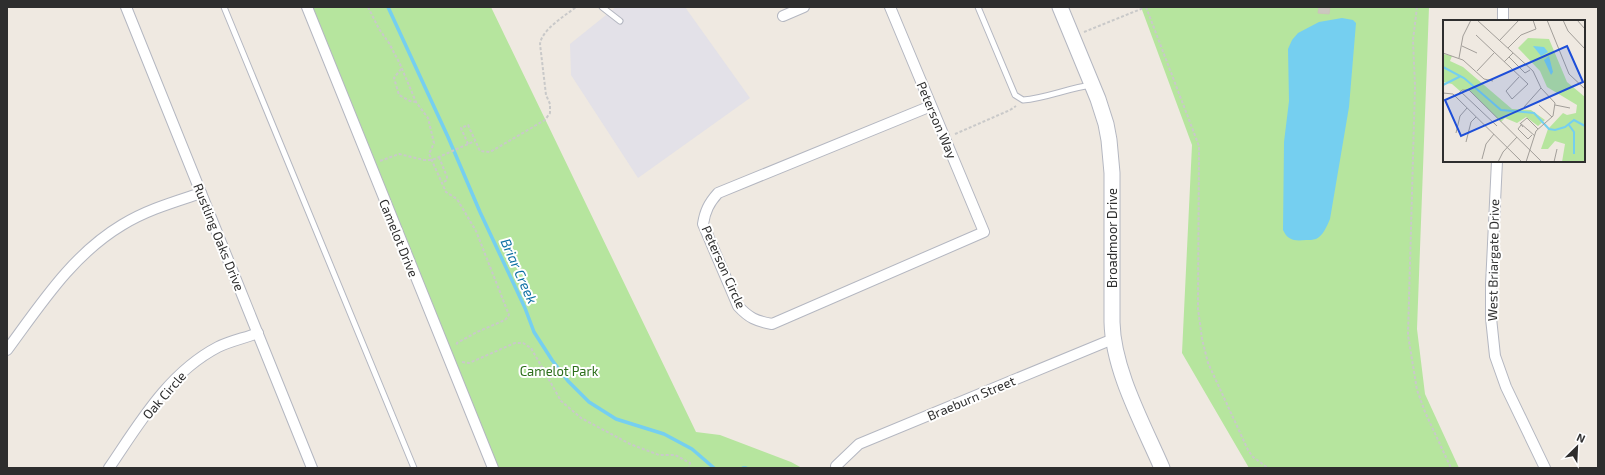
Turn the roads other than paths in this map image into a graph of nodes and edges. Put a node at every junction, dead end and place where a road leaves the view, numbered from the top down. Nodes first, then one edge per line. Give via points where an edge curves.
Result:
1 (224, 7) edge
2 (307, 7) edge
3 (602, 7) edge
4 (804, 7) edge
5 (890, 7) edge
6 (978, 7) edge
7 (1060, 7) edge
8 (1503, 7) edge
9 (130, 8) edge
10 (784, 16) dead end
11 (1503, 20) edge
12 (620, 21) dead end
13 (1092, 85) junction
14 (932, 106) junction
15 (1497, 162) edge
16 (201, 193) junction
17 (984, 232) joint
18 (258, 333) junction
19 (1113, 339) junction
20 (7, 350) edge
21 (836, 466) dead end
22 (109, 468) edge
23 (312, 468) edge
24 (414, 468) edge
25 (493, 468) edge
26 (1162, 468) edge
27 (1545, 468) edge

1 - 24 lane
2 - 25 street, Camelot Drive
3 - 12 lane
4 - 10 street
5 - 14 street, Peterson Way
6 - 13 lane via 1015,95 1023,100 1036,99
7 - 13 street, Broadmoor Drive
8 - 11 street
9 - 16 street, Rustling Oaks Drive
13 - 19 street, Broadmoor Drive via 1106,124 1111,156
14 - 17 street, Peterson Way
14 - 17 street, Peterson Circle via 718,193 706,209 703,224 738,306 746,316 772,324
15 - 27 street, West Briargate Drive via 1491,284 1491,318 1496,356 1506,387
16 - 18 street, Rustling Oaks Drive
16 - 20 street via 121,225 84,252 53,286
18 - 22 street, Oak Circle via 218,347 180,374 162,394
18 - 23 street, Rustling Oaks Drive
19 - 21 street, Braeburn Street via 859,444
19 - 26 street, Broadmoor Drive via 1120,369

